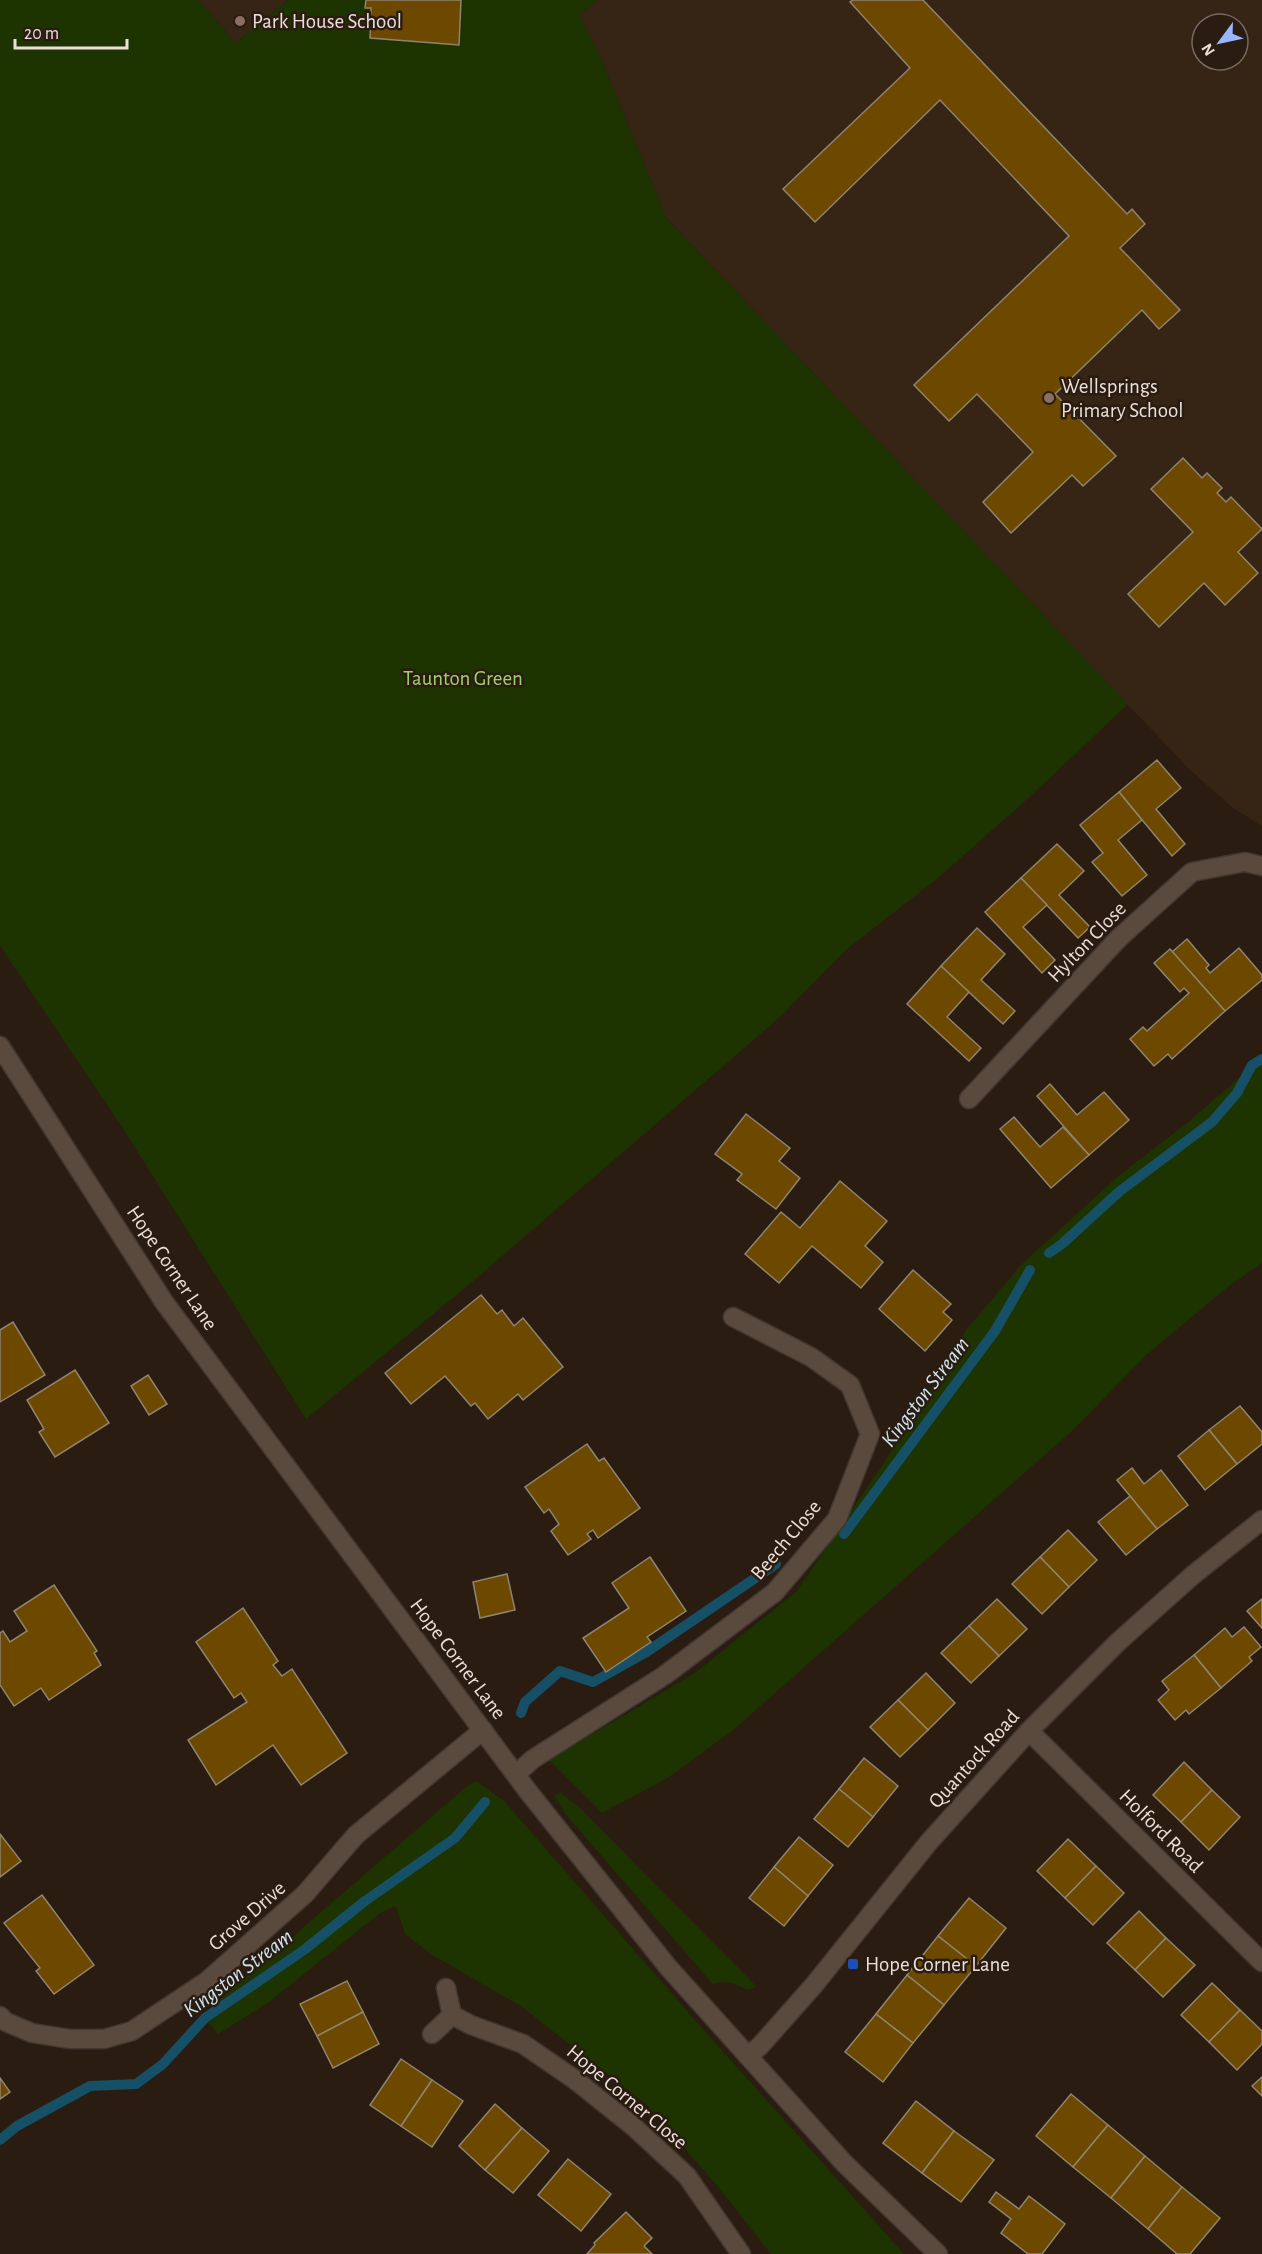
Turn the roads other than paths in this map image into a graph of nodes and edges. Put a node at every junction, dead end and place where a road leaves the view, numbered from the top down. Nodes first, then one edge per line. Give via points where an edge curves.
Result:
1 (1262, 866) edge
2 (0, 1046) edge
3 (6, 1068) edge
4 (969, 1099) dead end
5 (733, 1317) dead end
6 (1262, 1520) edge
7 (483, 1730) junction
8 (1029, 1731) junction
9 (516, 1774) junction
10 (1262, 1962) edge
11 (446, 1988) dead end
12 (452, 2015) junction
13 (0, 2016) edge
14 (432, 2034) dead end
15 (748, 2056) junction
16 (741, 2254) edge
17 (938, 2254) edge

1 - 4 street, Hylton Close via 1245,862 1192,872 1119,938
2 - 3 street, Hope Corner Lane
3 - 7 street, Hope Corner Lane via 164,1302
5 - 9 street, Beech Close via 811,1356 850,1385 870,1434 837,1519 775,1592 665,1675 533,1759
6 - 8 street, Quantock Road via 1118,1642
7 - 9 street, Hope Corner Lane
7 - 13 street, Grove Drive via 356,1835 305,1894 207,1981 132,2031 104,2039 70,2039 32,2033
8 - 10 street, Holford Road
8 - 15 street, Quantock Road via 929,1842 814,1985
9 - 15 street, Hope Corner Lane via 668,1967
11 - 12 street
12 - 14 street
12 - 16 street, Hope Corner Close via 524,2044 634,2127 687,2176
15 - 17 street, Hope Corner Lane via 844,2163

